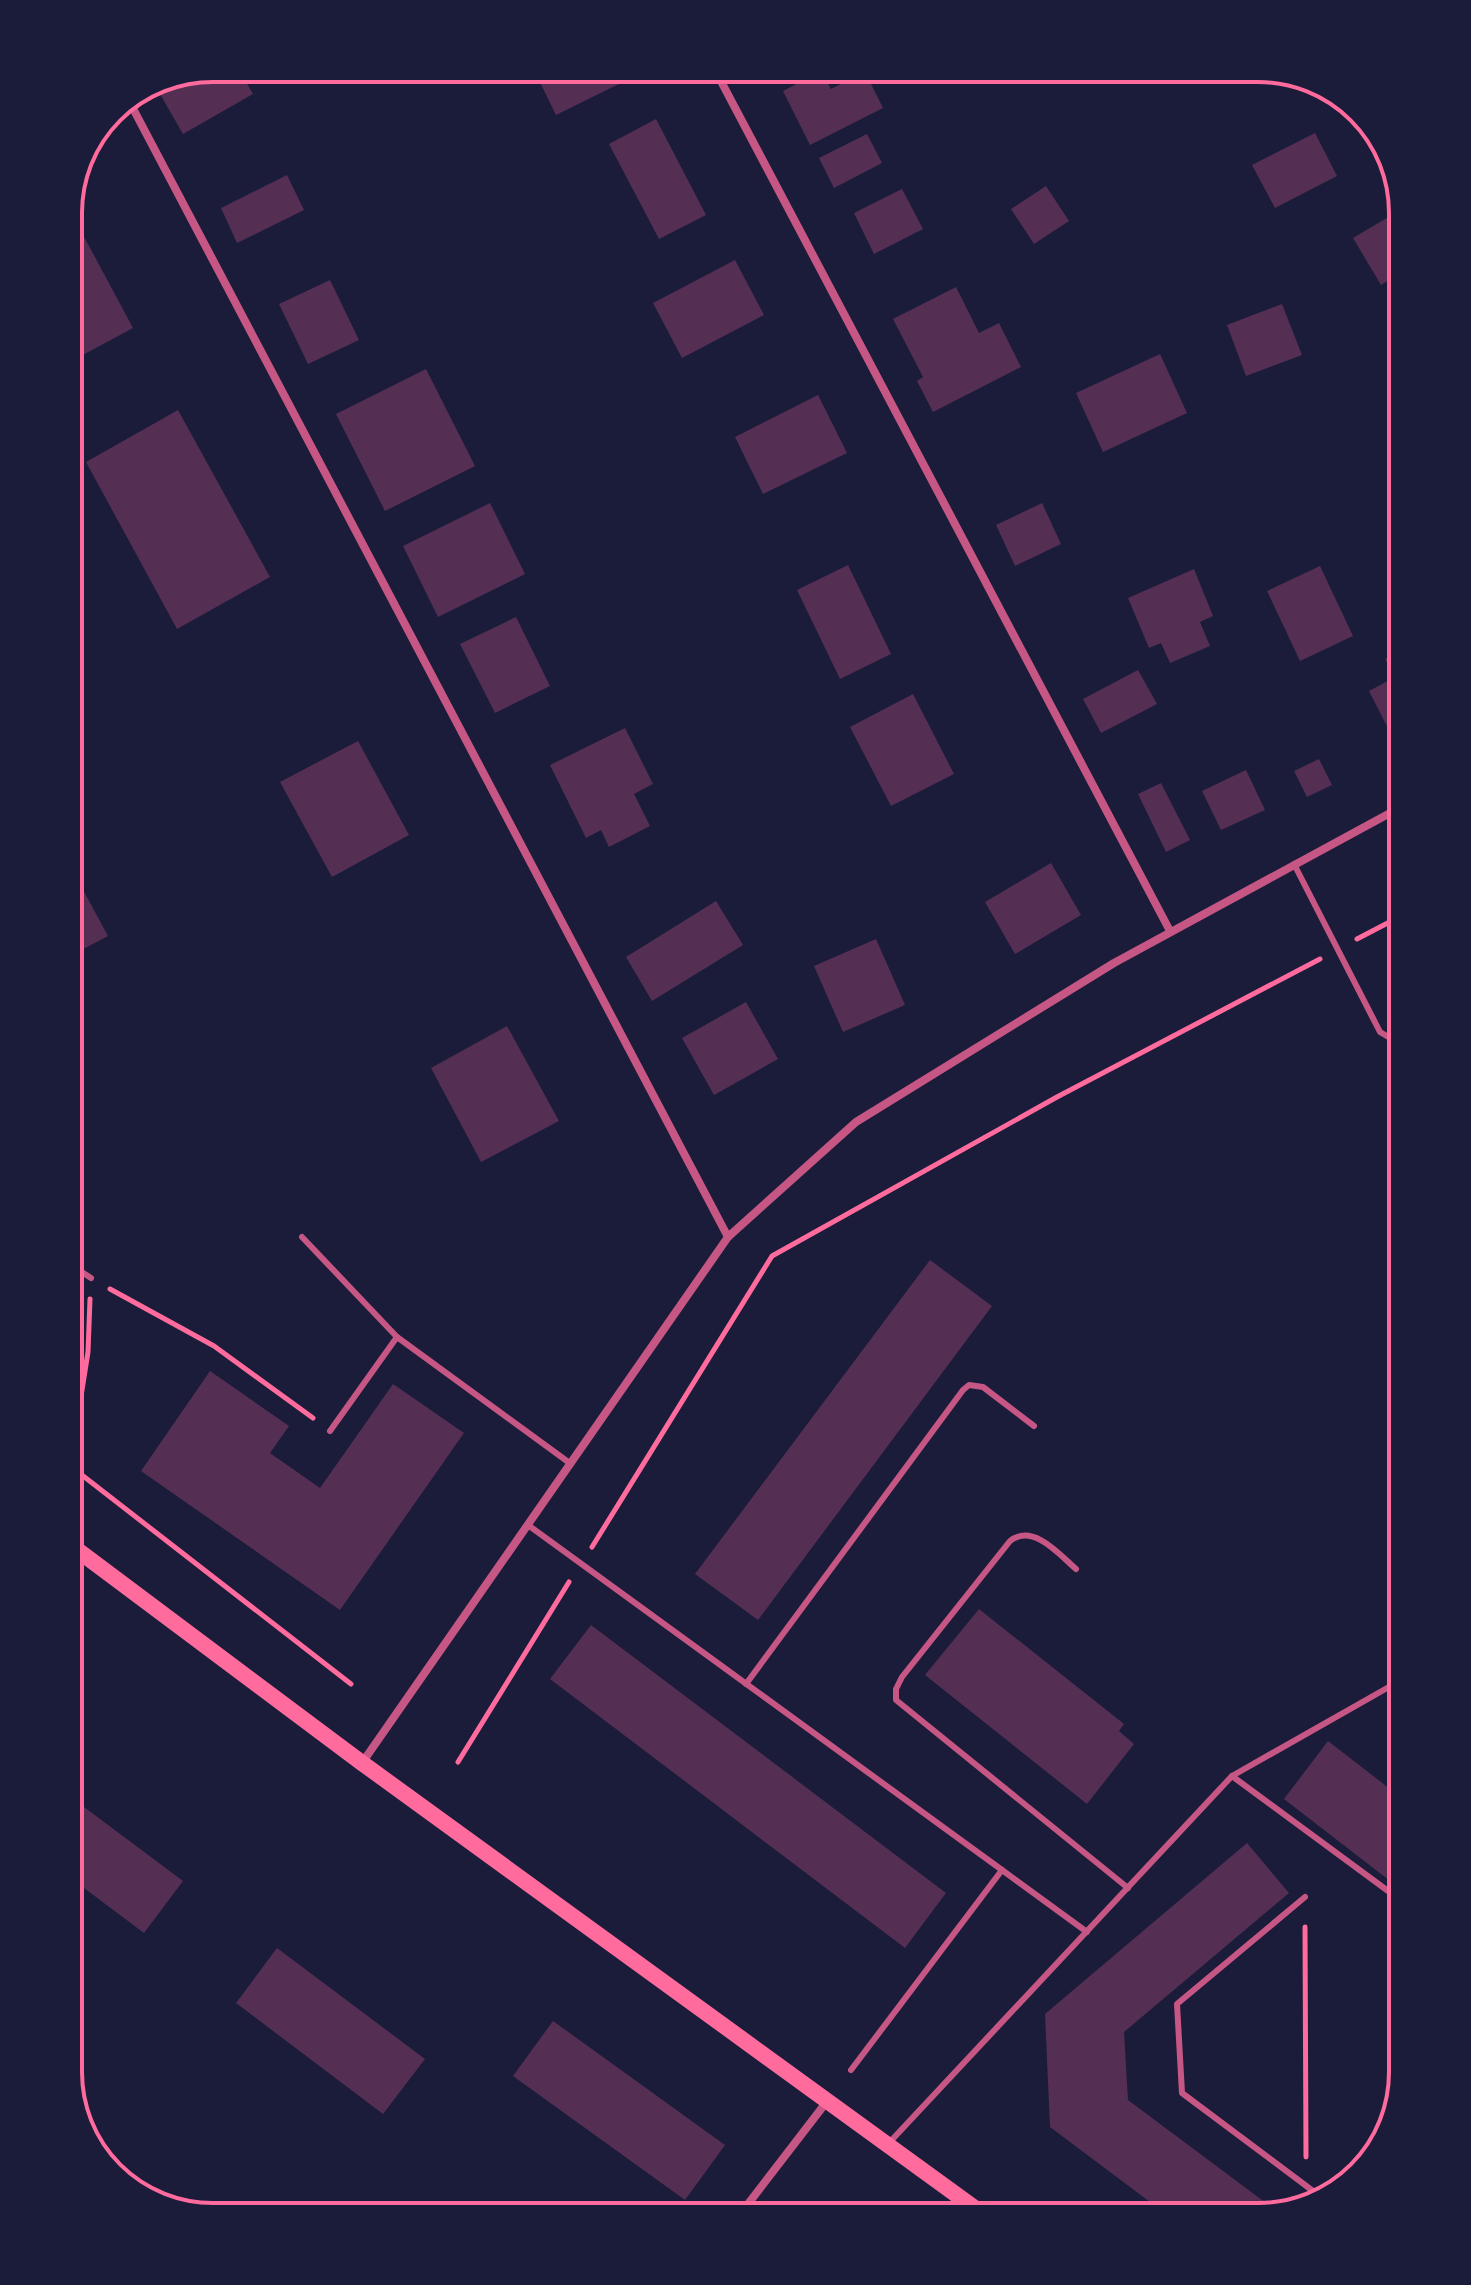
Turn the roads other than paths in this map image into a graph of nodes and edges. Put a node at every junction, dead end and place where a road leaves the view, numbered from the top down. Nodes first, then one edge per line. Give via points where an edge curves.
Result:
1 (721, 82) edge
2 (134, 109) edge
3 (1389, 813) edge
4 (1294, 864) junction
5 (1170, 931) junction
6 (1389, 1037) edge
7 (302, 1237) dead end
8 (728, 1237) junction
9 (82, 1272) edge
10 (91, 1278) road end
11 (397, 1337) junction
12 (1034, 1426) dead end
13 (330, 1431) road end
14 (571, 1464) junction
15 (528, 1525) junction
16 (82, 1553) edge
17 (1076, 1569) dead end
18 (746, 1684) junction
19 (1389, 1687) edge
20 (362, 1763) junction
21 (1232, 1776) junction
22 (1002, 1870) junction
23 (1128, 1888) junction
24 (1389, 1892) edge
25 (1305, 1897) road end
26 (1087, 1932) junction
27 (851, 2070) dead end
28 (829, 2100) junction
29 (888, 2144) junction
30 (1313, 2191) edge
31 (749, 2203) edge
32 (968, 2203) edge

1 - 5 street
2 - 8 street
3 - 4 street
4 - 5 street
4 - 6 lane via 1380,1032
5 - 8 street via 856,1122
7 - 11 lane
8 - 14 street
9 - 10 lane
11 - 13 lane
11 - 14 lane
12 - 18 lane via 983,1387 969,1385 963,1390
14 - 15 street
15 - 18 lane
15 - 20 street
16 - 20 main road
17 - 23 lane via 1040,1539 1018,1535 902,1677 896,1700
18 - 22 lane
19 - 21 lane
20 - 28 main road
21 - 23 lane
21 - 24 lane
22 - 26 lane
22 - 27 lane
23 - 26 lane
25 - 30 lane via 1177,2004 1182,2093
26 - 29 lane
28 - 29 main road
28 - 31 street
29 - 32 main road

